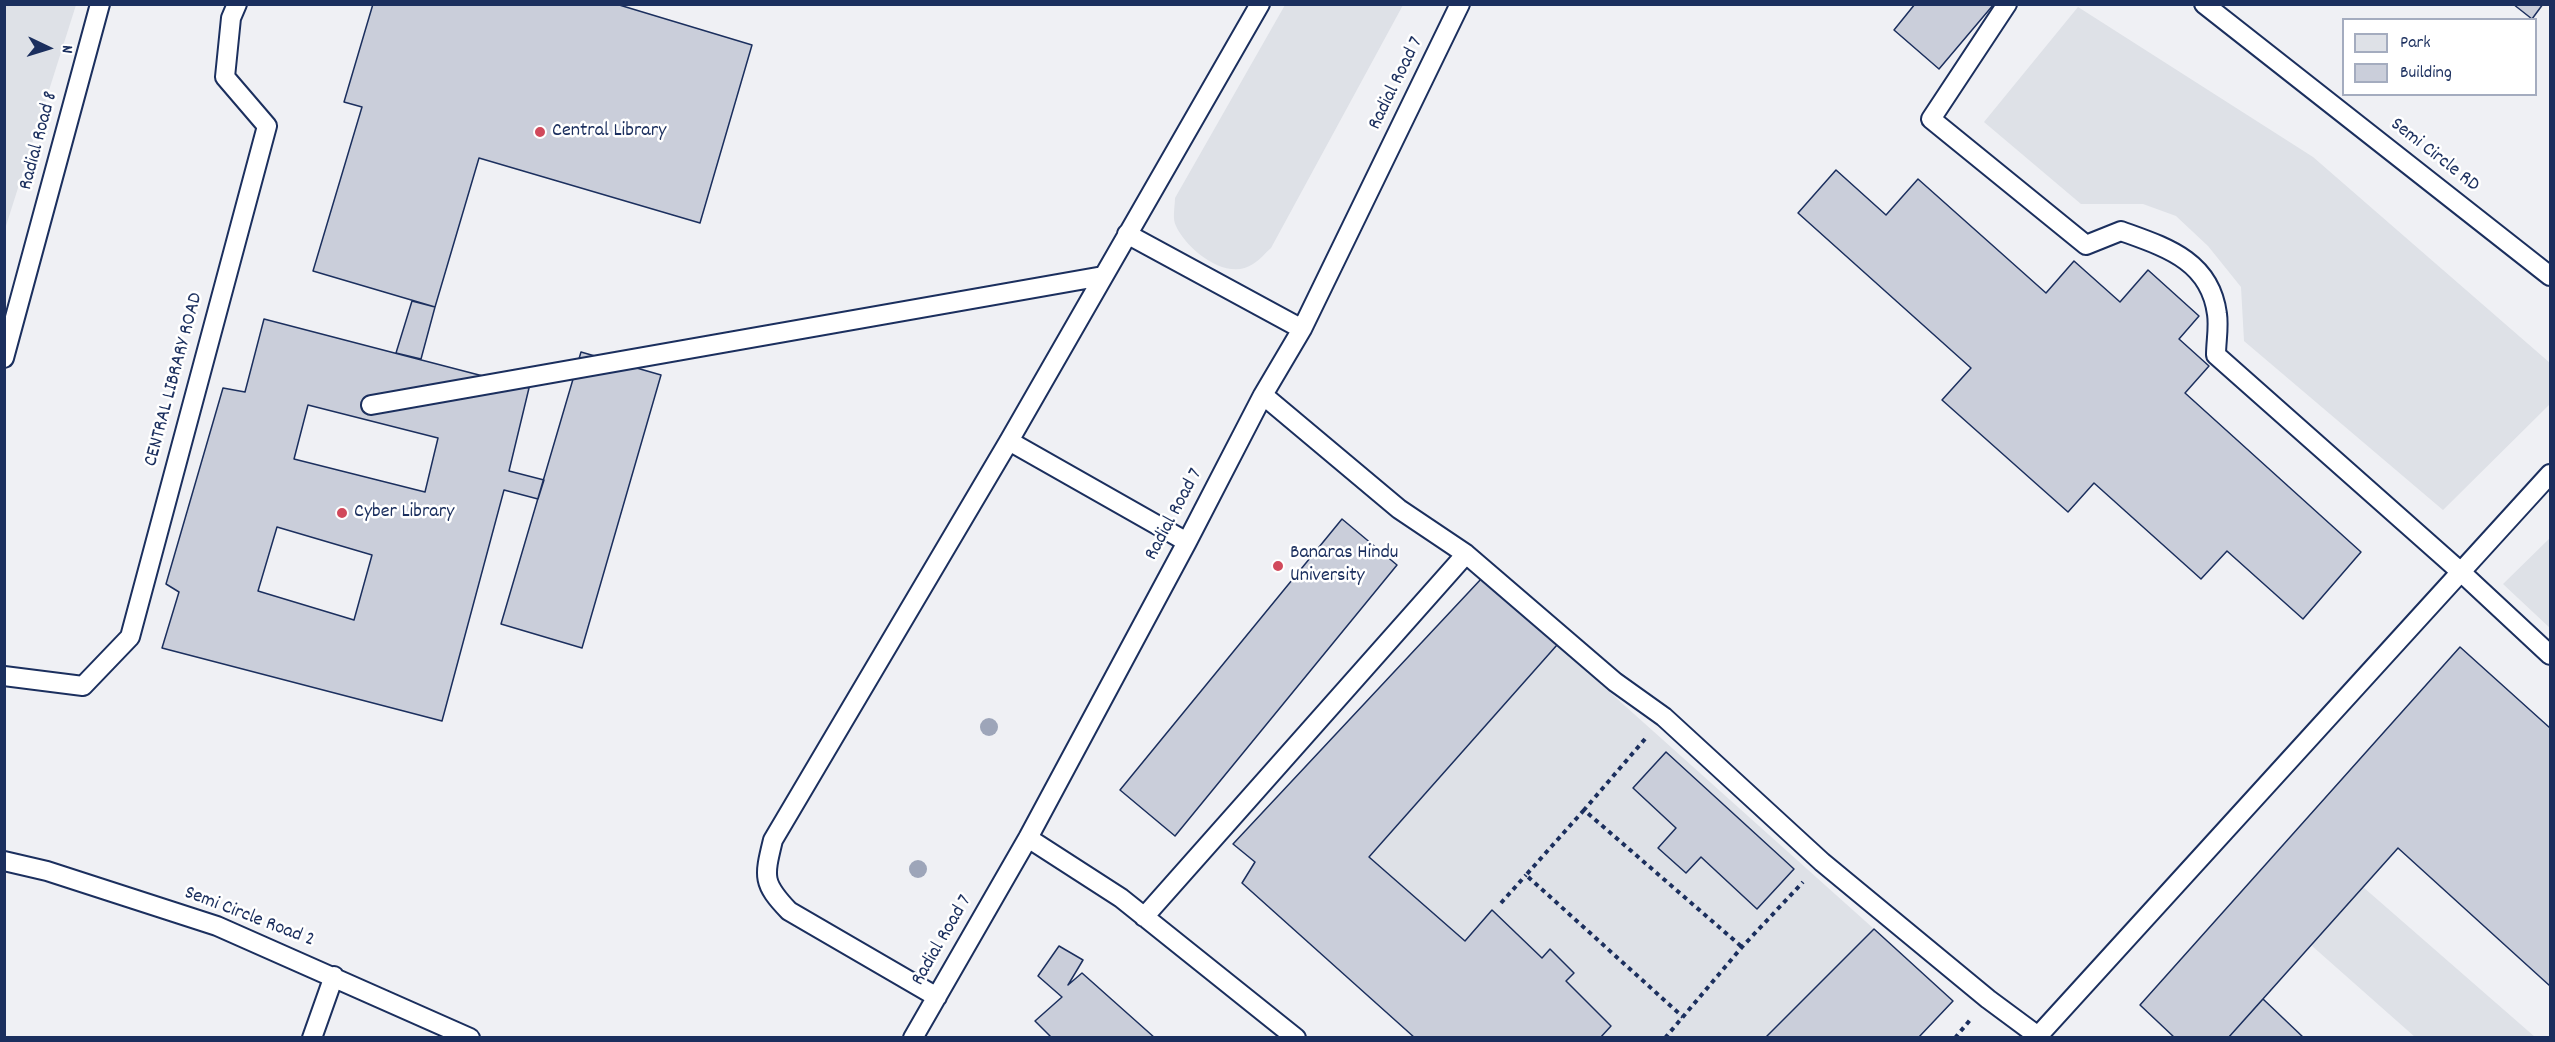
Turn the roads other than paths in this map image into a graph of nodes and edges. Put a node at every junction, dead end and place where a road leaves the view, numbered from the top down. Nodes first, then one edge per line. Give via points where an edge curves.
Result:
1 (100, 4) edge
2 (237, 4) edge
3 (1260, 4) edge
4 (1460, 4) edge
5 (2007, 4) edge
6 (2204, 4) edge
7 (1127, 234) junction
8 (1103, 276) junction
9 (2550, 276) edge
10 (1302, 329) junction
11 (4, 358) edge
12 (1263, 395) junction
13 (371, 405) dead end
14 (1009, 441) junction
15 (2550, 474) edge
16 (1187, 542) junction
17 (1466, 554) junction
18 (2462, 573) junction
19 (2550, 655) edge
20 (4, 676) edge
21 (1028, 838) junction
22 (4, 861) edge
23 (1144, 917) junction
24 (334, 976) junction
25 (937, 997) junction
26 (2039, 1037) edge
27 (312, 1038) edge
28 (470, 1038) edge
29 (913, 1038) edge
30 (1296, 1038) edge

1 - 11 lane, Radial Road 8
2 - 20 lane, CENTRAL LIBRARY ROAD via 231,18 225,77 267,126 130,637 83,686
3 - 7 lane
4 - 10 lane, Radial Road 7
5 - 18 lane via 1932,119 2086,245 2121,231 2188,260 2206,282 2217,313 2216,356
6 - 9 lane, Semi Circle RD
7 - 8 lane
7 - 10 lane
8 - 13 lane
8 - 14 lane
10 - 12 lane, Radial Road 7
12 - 16 lane, Radial Road 7
12 - 17 lane via 1399,509
14 - 16 lane
14 - 25 lane via 773,840 765,870 772,893 789,911
15 - 18 lane
16 - 21 lane, Radial Road 7
17 - 23 lane
17 - 26 lane via 1615,682 1664,717 1822,862
18 - 19 lane
18 - 26 lane
21 - 23 lane via 1122,898
21 - 25 lane, Radial Road 7
22 - 24 lane, Semi Circle Road 2 via 217,926
23 - 30 lane
24 - 27 lane
24 - 28 lane, Semi Circle Road 2
25 - 29 lane, Radial Road 7

